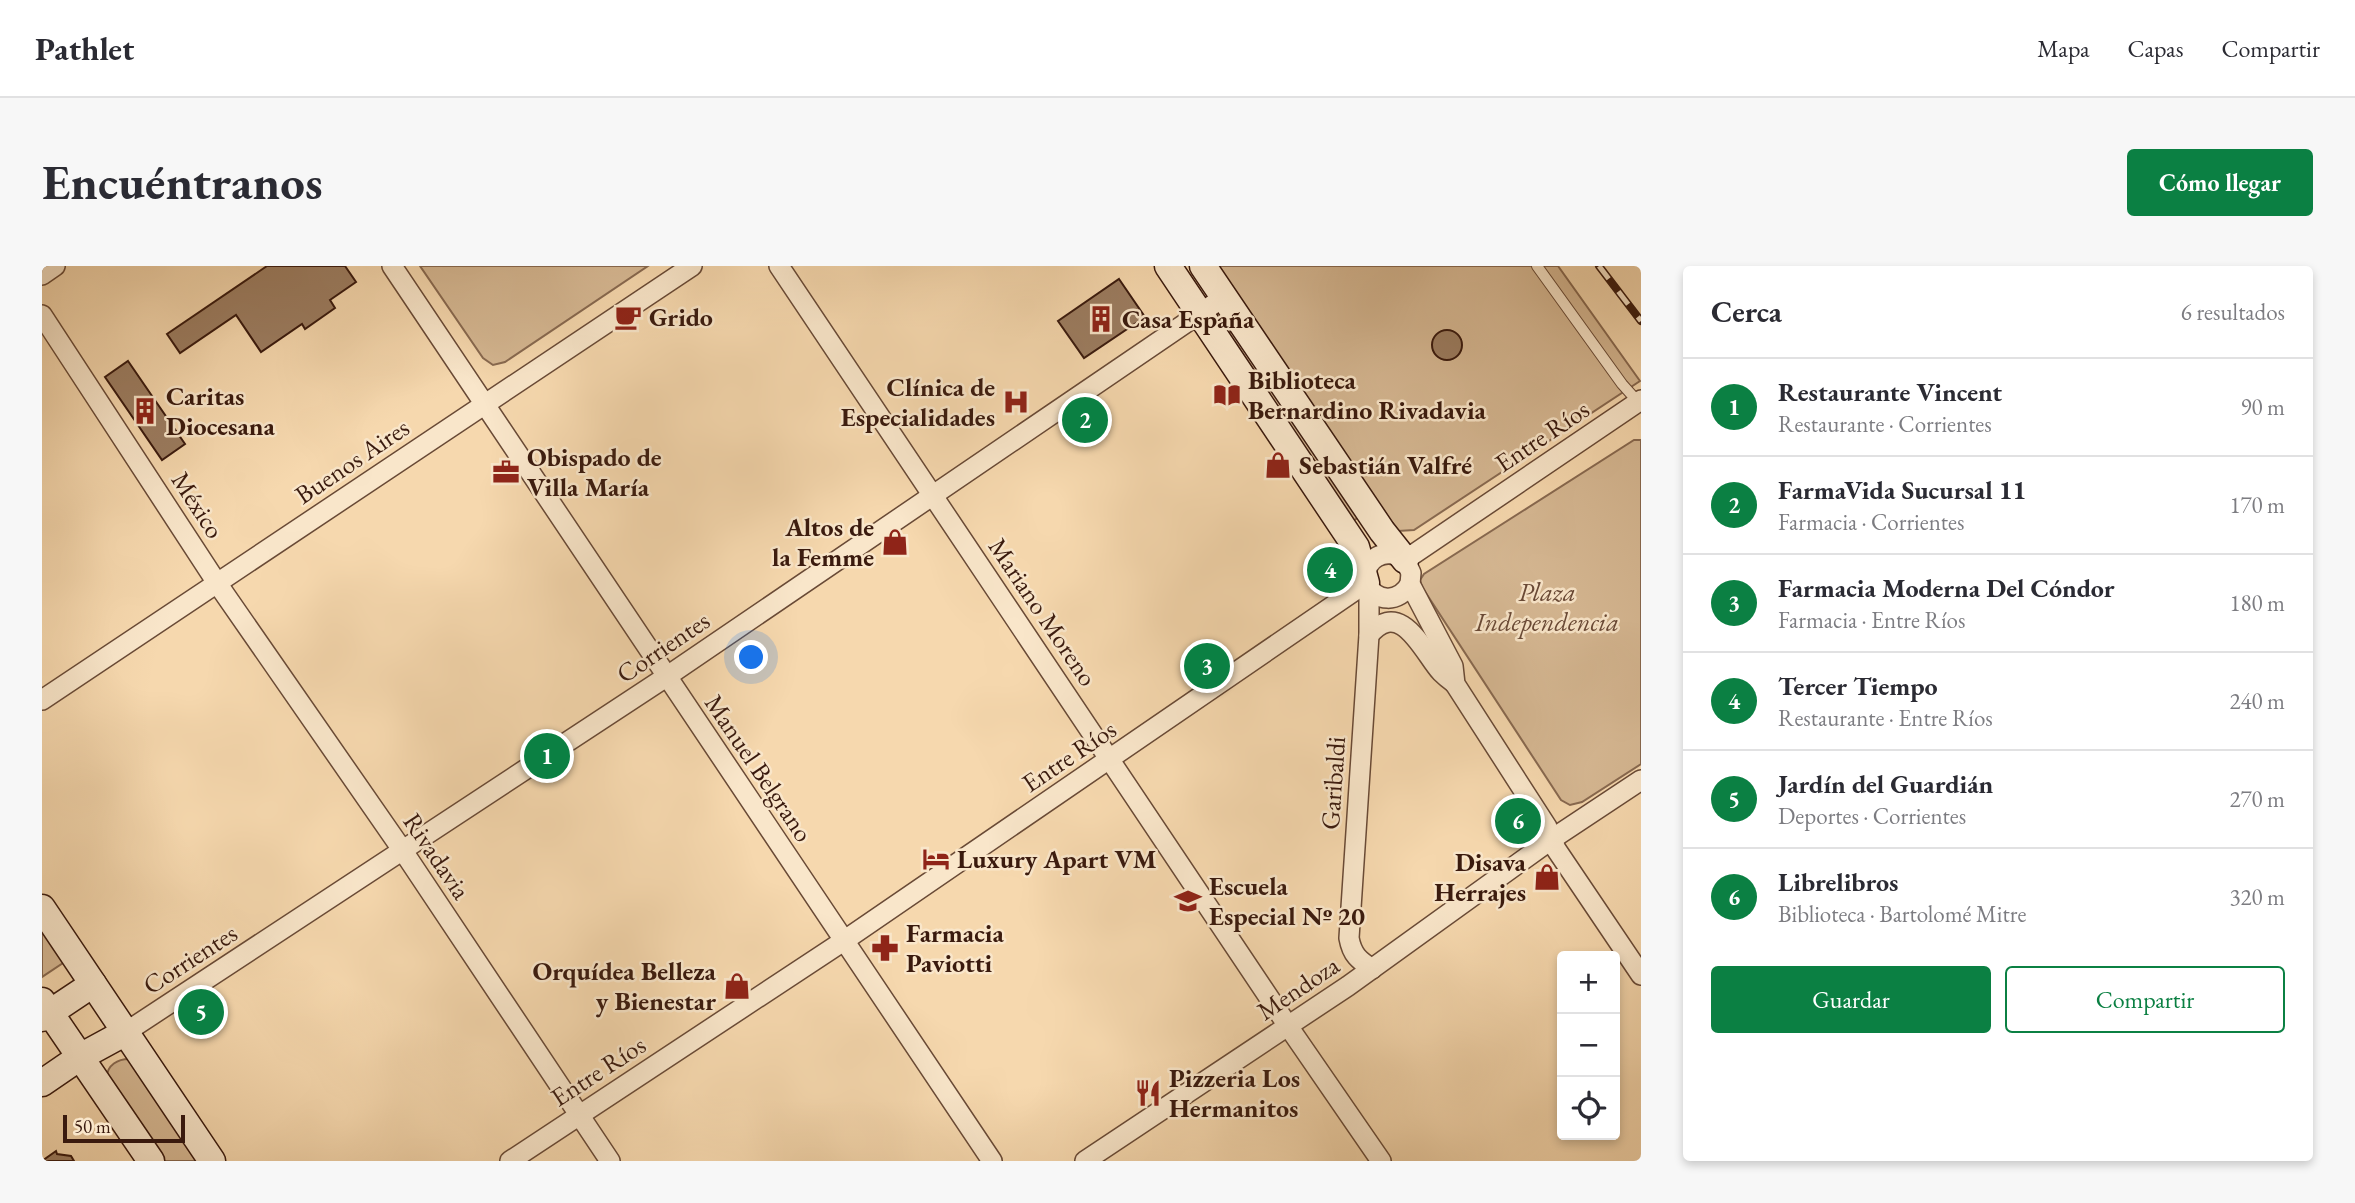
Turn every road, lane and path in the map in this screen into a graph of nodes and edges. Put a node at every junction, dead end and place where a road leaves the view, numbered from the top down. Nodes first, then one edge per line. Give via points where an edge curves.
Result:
1 (55, 266) edge
2 (392, 266) edge
3 (692, 266) edge
4 (779, 266) edge
5 (1168, 266) edge
6 (1203, 266) edge
7 (1537, 266) edge
8 (42, 275) edge
9 (1224, 298) junction
10 (1200, 313) junction
11 (42, 315) edge
12 (1640, 403) edge
13 (484, 404) junction
14 (933, 496) junction
15 (1407, 572) junction
16 (217, 583) junction
17 (1368, 586) junction
18 (1369, 635) junction
19 (666, 677) junction
20 (1455, 684) junction
21 (42, 700) edge
22 (1111, 760) junction
23 (1641, 780) edge
24 (1552, 839) junction
25 (403, 851) junction
26 (42, 908) edge
27 (845, 940) junction
28 (1372, 969) junction
29 (1641, 975) edge
30 (93, 984) junction
31 (45, 1010) edge
32 (1288, 1027) junction
33 (126, 1032) junction
34 (80, 1057) junction
35 (42, 1083) edge
36 (579, 1115) junction
37 (151, 1161) edge
38 (212, 1161) edge
39 (510, 1161) edge
40 (610, 1161) edge
41 (992, 1161) edge
42 (1085, 1161) edge
43 (1381, 1161) edge

1 - 8 street
2 - 13 street, Manuel Belgrano
3 - 13 street, Buenos Aires
4 - 14 street, Mariano Moreno
5 - 10 main road
6 - 9 main road
7 - 12 lane
9 - 10 street, Corrientes
9 - 15 main road
10 - 14 street, Corrientes
10 - 17 main road via 1356,547
11 - 16 street, México
12 - 15 street, Entre Ríos
13 - 16 street, Buenos Aires
13 - 19 street, Manuel Belgrano
14 - 19 street, Corrientes
14 - 22 street, Mariano Moreno
15 - 17 street via 1401,595 1388,599
15 - 17 street, Entre Ríos via 1389,553 1376,556 1366,570
15 - 20 street via 1453,666
16 - 21 street, Buenos Aires
16 - 25 street, Rivadavia
17 - 18 street, Garibaldi
17 - 22 street, Entre Ríos
18 - 20 street via 1383,623 1404,626
18 - 28 street, Garibaldi via 1349,938 1357,959
19 - 25 street, Corrientes
19 - 27 street, Manuel Belgrano
20 - 24 street
22 - 27 street, Entre Ríos
22 - 32 street, Mariano Moreno
23 - 24 street, Mendoza
24 - 28 street, Mendoza
24 - 29 street
25 - 33 street, Corrientes
25 - 36 street, Rivadavia
26 - 30 main road
27 - 36 street, Entre Ríos
27 - 41 street, Manuel Belgrano
28 - 32 street, Mendoza
30 - 31 main road
30 - 33 main road
31 - 34 main road
32 - 42 street, Mendoza
32 - 43 street, Mariano Moreno
33 - 34 main road
33 - 38 main road
34 - 35 main road
34 - 37 main road
36 - 39 street, Entre Ríos
36 - 40 street, Rivadavia

